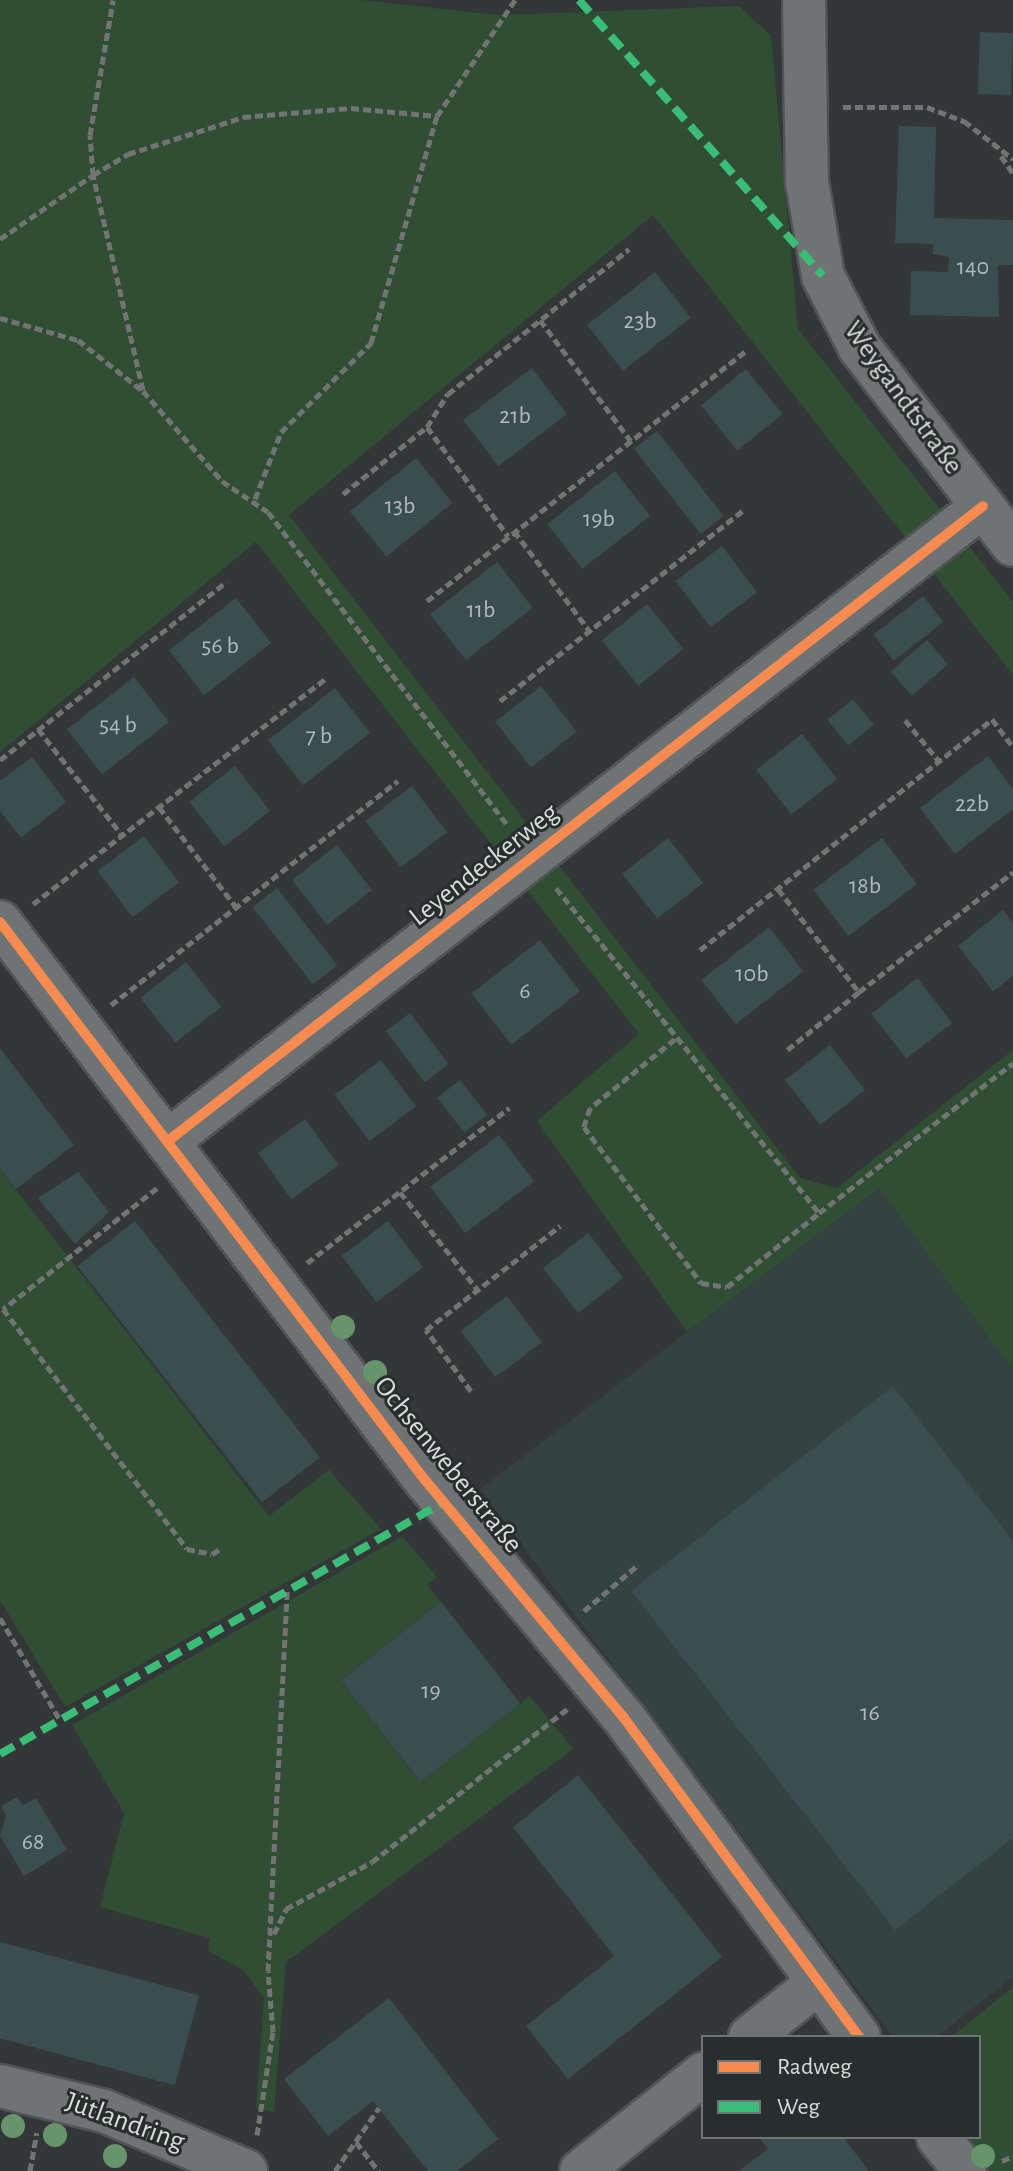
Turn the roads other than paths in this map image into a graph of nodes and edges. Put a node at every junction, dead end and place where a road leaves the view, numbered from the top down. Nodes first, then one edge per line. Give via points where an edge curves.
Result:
1 (804, 0) edge
2 (983, 506) junction
3 (1013, 545) edge
4 (2, 924) edge
5 (177, 1153) junction
6 (818, 1983) junction
7 (753, 2035) edge
8 (857, 2035) edge
9 (701, 2076) edge
10 (0, 2086) edge
11 (940, 2139) edge
12 (251, 2157) edge
13 (581, 2171) edge
14 (965, 2171) edge

1 - 2 street, Weygandtstraße via 807,182 823,276 860,348
2 - 3 street, Weygandtstraße
2 - 5 street, Leyendeckerweg via 532,857
4 - 5 street, Ochsenweberstraße
5 - 6 street, Ochsenweberstraße via 425,1480 598,1685
6 - 7 street
6 - 8 street, Ochsenweberstraße
9 - 13 street
10 - 12 street, Jütlandring via 104,2111
11 - 14 street

